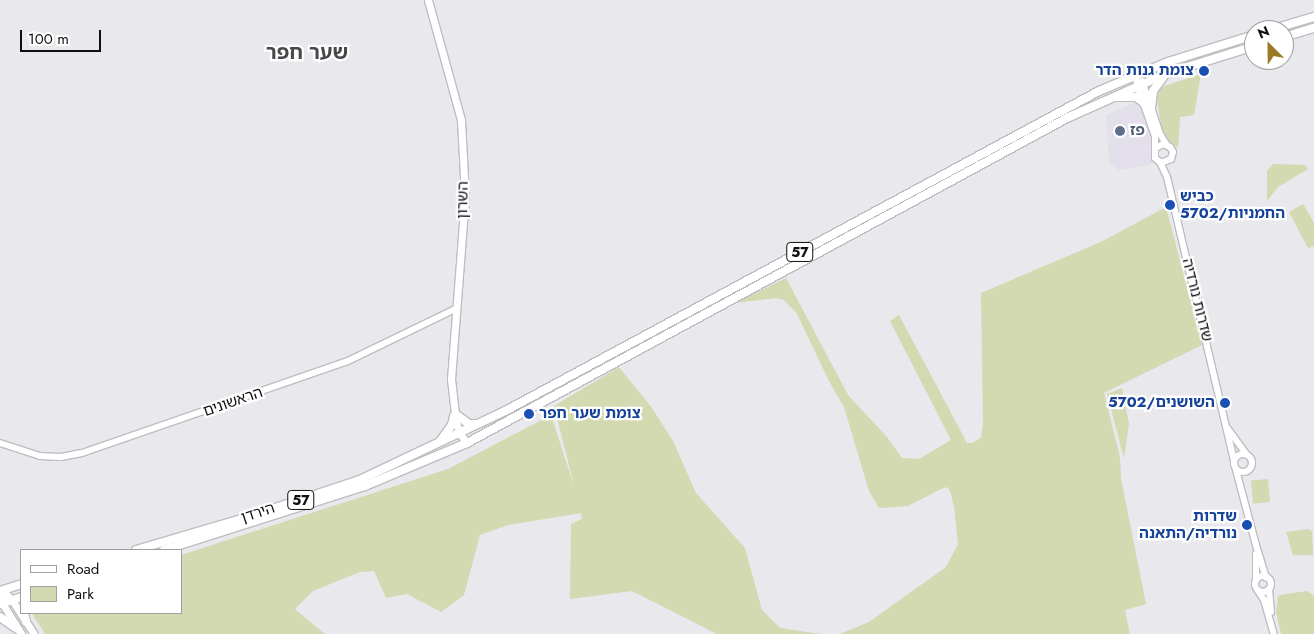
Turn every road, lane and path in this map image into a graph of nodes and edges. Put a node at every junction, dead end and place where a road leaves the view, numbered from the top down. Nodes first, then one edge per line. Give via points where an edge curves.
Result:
1 (428, 0) edge
2 (1314, 17) edge
3 (1294, 23) edge
4 (1314, 28) edge
5 (1294, 34) edge
6 (1244, 38) edge
7 (1244, 49) edge
8 (1168, 73) junction
9 (1136, 74) junction
10 (1140, 84) junction
11 (1107, 99) junction
12 (1143, 102) junction
13 (1151, 108) junction
14 (1167, 145) junction
15 (1156, 148) junction
16 (1170, 160) junction
17 (1160, 162) junction
18 (1168, 177) junction
19 (457, 308) junction
20 (456, 416) junction
21 (482, 422) junction
22 (1226, 424) junction
23 (462, 432) junction
24 (0, 443) edge
25 (467, 443) junction
26 (438, 444) junction
27 (1246, 454) junction
28 (1234, 460) junction
29 (1236, 470) junction
30 (1249, 470) junction
31 (1245, 500) junction
32 (1256, 546) junction
33 (139, 549) edge
34 (167, 549) edge
35 (1266, 577) junction
36 (1256, 580) junction
37 (20, 584) edge
38 (1, 590) edge
39 (1269, 590) junction
40 (1258, 591) junction
41 (20, 597) edge
42 (12, 600) junction
43 (1, 604) edge
44 (20, 613) edge
45 (21, 614) edge
46 (24, 614) edge
47 (0, 617) edge
48 (26, 622) junction
49 (1272, 623) junction
50 (19, 631) edge
51 (34, 634) edge
52 (1274, 634) edge

1 - 19 main road, השרון via 461,120 465,197
2 - 3 highway
4 - 5 highway
6 - 9 highway, 57
7 - 8 highway, 57
8 - 10 highway, 57
8 - 13 highway via 1156,84
9 - 10 street
9 - 21 highway, 57 via 1078,101
10 - 11 highway, 57
10 - 12 street
10 - 13 street
11 - 12 highway via 1129,96
11 - 25 highway, 57 via 1068,117
12 - 15 street
13 - 14 street
14 - 15 street
14 - 16 street via 1173,152
15 - 17 street via 1154,155
16 - 17 street
16 - 18 street, שדרות נורדיה
17 - 18 street, שדרות נורדיה
18 - 22 street, שדרות נורדיה
19 - 20 main road, השרון via 451,379
19 - 24 street, הראשונים via 348,361 82,453 40,456
20 - 21 highway via 469,424
20 - 23 main road, השרון
20 - 26 highway
21 - 23 highway, 57
22 - 27 street, שדרות נורדיה
22 - 28 street, שדרות נורדיה
23 - 25 main road, השרון
23 - 26 highway, הירדן / 57
25 - 34 highway, הירדן / 57 via 365,486
26 - 33 highway, הירדן / 57 via 362,479
27 - 28 street
27 - 30 street via 1252,462
28 - 29 street
29 - 30 street
29 - 31 street
30 - 31 street
31 - 32 street
32 - 35 street
32 - 36 street
35 - 36 street
35 - 39 street via 1271,583
36 - 40 street
37 - 38 highway
38 - 42 main road
38 - 43 main road
39 - 40 street
39 - 49 street
40 - 49 street
41 - 42 highway
42 - 43 highway
42 - 44 main road
43 - 50 main road
45 - 48 main road
46 - 48 highway
47 - 50 highway
48 - 51 main road
49 - 52 street

